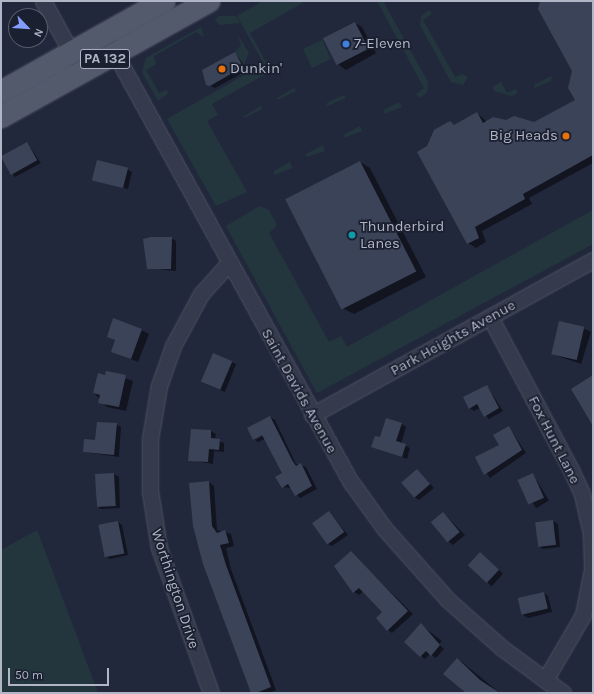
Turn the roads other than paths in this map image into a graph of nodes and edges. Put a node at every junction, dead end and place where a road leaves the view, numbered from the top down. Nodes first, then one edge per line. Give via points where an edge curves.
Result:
1 (43, 1) edge
2 (164, 1) edge
3 (209, 1) edge
4 (104, 35) junction
5 (71, 53) junction
6 (115, 54) junction
7 (82, 72) junction
8 (1, 92) edge
9 (1, 118) edge
10 (593, 260) edge
11 (229, 263) junction
12 (490, 317) junction
13 (312, 415) junction
14 (546, 680) junction
15 (211, 693) edge
16 (563, 693) edge

1 - 5 street
2 - 4 main road, PA 132
3 - 6 main road, PA 132
4 - 5 main road, PA 132
4 - 6 street, Saint Davids Avenue
5 - 7 street
5 - 8 main road, PA 132
6 - 7 main road, PA 132
6 - 11 street, Saint Davids Avenue
7 - 9 main road, PA 132
10 - 12 street, Park Heights Avenue
11 - 13 street, Saint Davids Avenue
11 - 15 street, Worthington Drive via 201,294 173,346 159,386 150,439 150,491 157,542
12 - 13 street, Park Heights Avenue
12 - 14 street, Fox Hunt Lane via 571,470 582,494 591,533 592,570 583,615
13 - 14 street, Saint Davids Avenue via 351,482 424,575 474,625
14 - 16 street, Saint Davids Avenue

